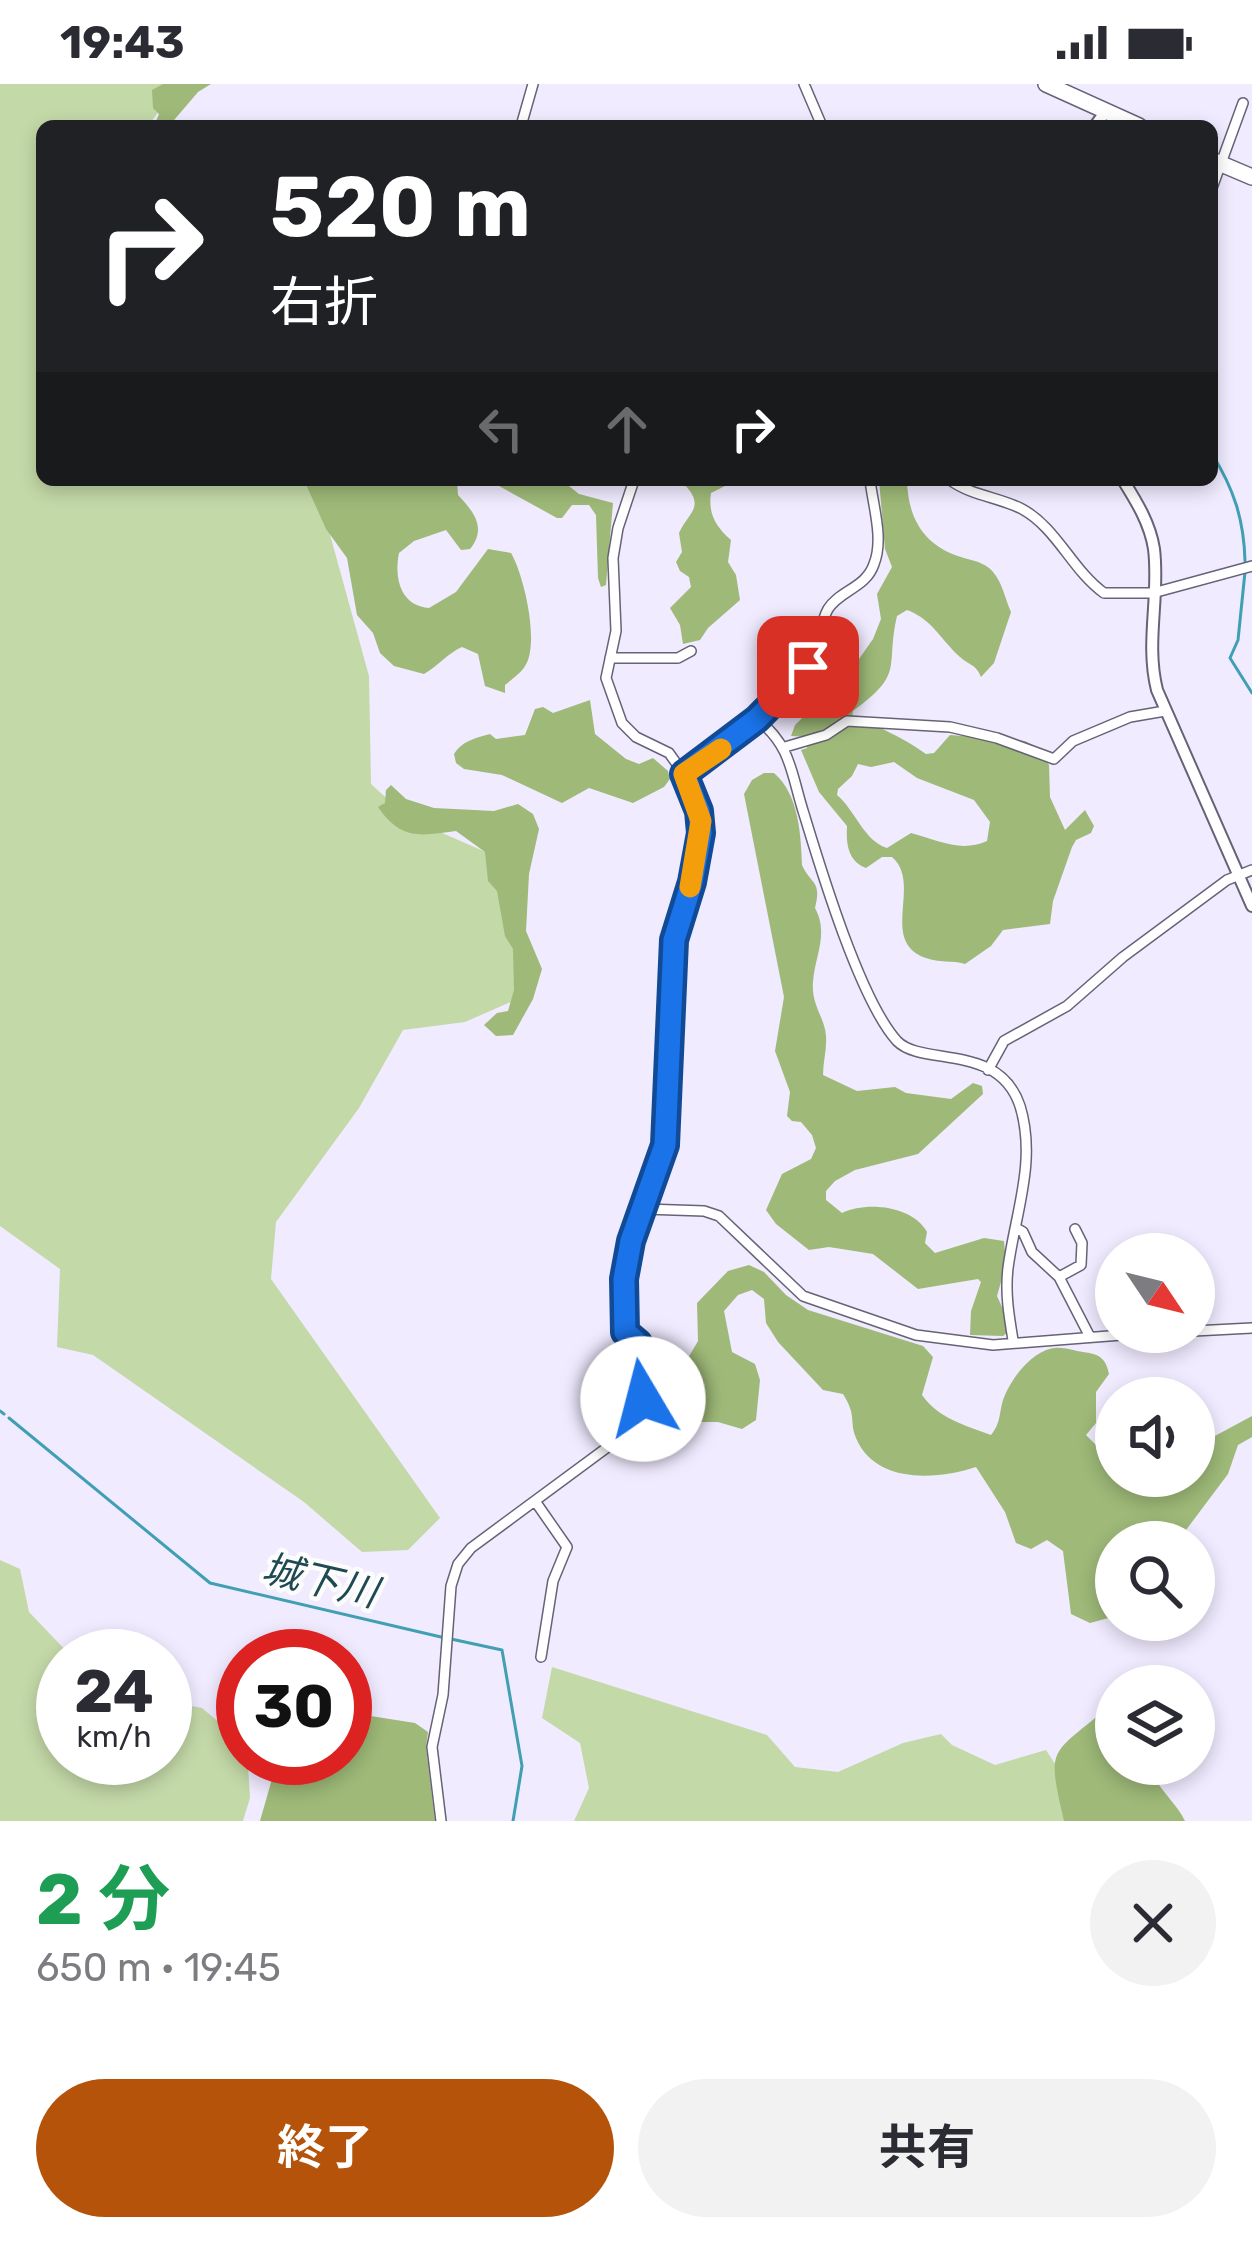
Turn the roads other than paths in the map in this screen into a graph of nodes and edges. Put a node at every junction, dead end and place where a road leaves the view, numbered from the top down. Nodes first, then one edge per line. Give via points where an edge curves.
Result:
1 (533, 84) edge
2 (804, 84) edge
3 (1046, 84) edge
4 (1243, 103) dead end
5 (1106, 111) junction
6 (523, 120) edge
7 (819, 120) edge
8 (1099, 120) edge
9 (1126, 120) edge
10 (1218, 162) edge
11 (1252, 177) edge
12 (632, 486) edge
13 (872, 486) edge
14 (959, 486) edge
15 (1126, 486) edge
16 (1252, 566) edge
17 (1153, 593) junction
18 (692, 651) dead end
19 (610, 658) junction
20 (1165, 711) junction
21 (757, 719) junction
22 (785, 747) junction
23 (684, 774) junction
24 (1252, 870) edge
25 (1238, 876) junction
26 (1252, 906) edge
27 (988, 1070) junction
28 (645, 1209) junction
29 (1016, 1228) junction
30 (1075, 1229) dead end
31 (1059, 1277) junction
32 (1252, 1328) edge
33 (1215, 1329) edge
34 (1088, 1335) junction
35 (1095, 1335) edge
36 (1013, 1340) junction
37 (535, 1501) junction
38 (541, 1657) dead end
39 (442, 1821) edge

1 - 6 street
2 - 7 street
3 - 5 highway
4 - 10 street
5 - 8 street
5 - 9 highway
10 - 11 highway
12 - 19 street via 613,558
13 - 21 street via 872,570 828,609 808,667
14 - 17 street via 1022,509 1104,593
15 - 17 street via 1154,549
16 - 17 street
17 - 20 street via 1150,662
18 - 19 street
19 - 23 street via 605,678 622,723 669,753
20 - 22 street via 1073,741 1054,759 950,727 847,721
20 - 25 street
21 - 22 street
21 - 23 street
22 - 27 street via 860,974 894,1037 909,1049
23 - 28 street via 701,833 674,940 668,1122
24 - 25 street
25 - 26 street
25 - 27 street via 1066,1006 1004,1041
27 - 29 street via 1019,1103 1026,1174
28 - 36 street via 726,1220 815,1301 916,1335 970,1344
28 - 37 street via 631,1241 623,1312 625,1332 638,1343 639,1412 624,1436
29 - 31 street
29 - 36 street via 1006,1292
30 - 31 street via 1082,1265
31 - 34 street
32 - 33 street
34 - 35 street
34 - 36 street
37 - 38 street via 567,1547
37 - 39 street via 462,1557 451,1586 431,1747

